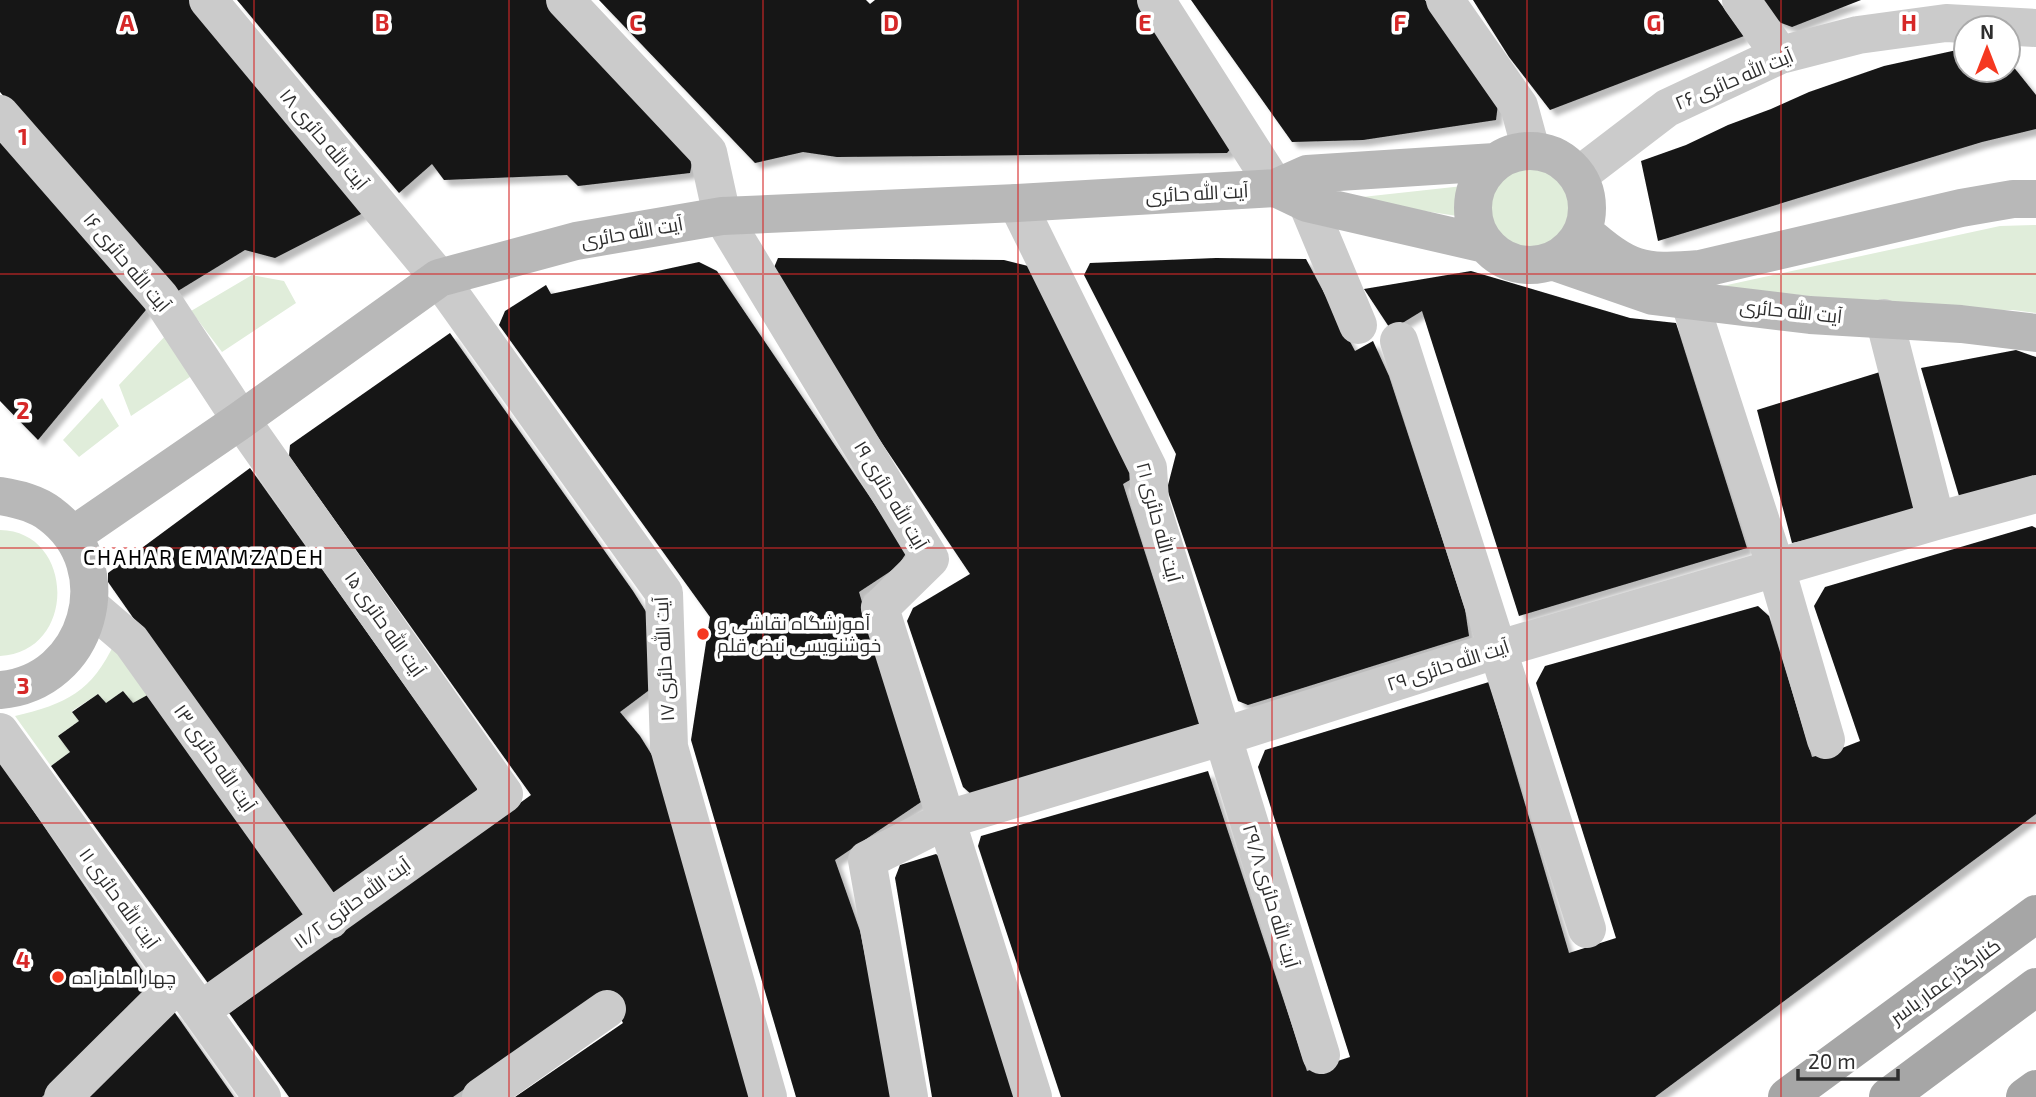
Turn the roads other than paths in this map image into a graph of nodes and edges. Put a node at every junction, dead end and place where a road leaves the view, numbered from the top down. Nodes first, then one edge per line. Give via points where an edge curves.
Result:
1 (208, 0) edge
2 (565, 0) edge
3 (1156, 0) edge
4 (1445, 0) edge
5 (1741, 0) edge
6 (2026, 25) edge
7 (1780, 55) junction
8 (0, 114) edge
9 (1531, 150) junction
10 (1495, 162) junction
11 (1578, 176) junction
12 (1292, 195) junction
13 (2036, 199) edge
14 (1017, 203) junction
15 (722, 216) junction
16 (1583, 230) junction
17 (1485, 244) junction
18 (1552, 261) junction
19 (439, 278) junction
20 (1689, 300) junction
21 (1884, 318) junction
22 (1358, 325) dead end
23 (2036, 333) edge
24 (1399, 341) dead end
25 (241, 420) junction
26 (2, 489) edge
27 (2036, 494) edge
28 (1936, 521) junction
29 (72, 536) junction
30 (1776, 568) junction
31 (90, 606) junction
32 (1499, 649) junction
33 (0, 690) edge
34 (0, 732) edge
35 (1222, 737) junction
36 (1826, 740) dead end
37 (504, 794) joint
38 (948, 819) junction
39 (2036, 914) edge
40 (330, 920) junction
41 (1587, 929) dead end
42 (2036, 987) edge
43 (189, 997) junction
44 (607, 1009) dead end
45 (1321, 1055) dead end
46 (2036, 1089) edge
47 (63, 1097) edge
48 (262, 1097) edge
49 (481, 1097) edge
50 (768, 1097) edge
51 (909, 1097) edge
52 (1033, 1097) edge
53 (1787, 1097) edge
54 (1888, 1097) edge
55 (2025, 1097) edge

1 - 19 street, آیت الله حائری ۱۸
2 - 15 street via 708,152
3 - 12 street
4 - 9 street via 1519,107
5 - 7 street
6 - 7 street, آیت الله حائری ۲۶ via 1946,23 1858,35
7 - 11 street, آیت الله حائری ۲۶ via 1667,108
8 - 25 street, آیت الله حائری ۱۶ via 160,297
9 - 10 main road
9 - 11 main road via 1558,157
10 - 12 main road, آیت الله حائری via 1307,174
10 - 17 main road via 1486,170 1473,198 1472,213
11 - 16 main road via 1587,198
12 - 14 main road, آیت الله حائری
12 - 17 main road, آیت الله حائری
12 - 22 street
13 - 16 main road via 1961,208 1700,270 1636,268 1611,256
14 - 15 main road, آیت الله حائری
14 - 35 street, آیت الله حائری ۲۱ via 1148,468 1150,502
15 - 19 main road, آیت الله حائری via 576,241
15 - 38 street, آیت الله حائری ۱۹ via 930,559 880,608
16 - 18 main road via 1567,252
17 - 18 main road via 1516,263
18 - 20 main road, آیت الله حائری via 1653,296
19 - 25 main road, آیت الله حائری
19 - 50 street, آیت الله حائری ۱۷ via 664,593 669,747
20 - 21 main road, آیت الله حائری
20 - 30 street
21 - 23 main road, آیت الله حائری
21 - 28 street
24 - 32 street
25 - 29 main road, آیت الله حائری
25 - 37 street, آیت الله حائری ۱۵
26 - 29 main road via 50,514
27 - 28 street, آیت الله حائری ۲۹
28 - 30 street, آیت الله حائری ۲۹
29 - 31 main road via 88,569
30 - 32 street, آیت الله حائری ۲۹
30 - 36 street
31 - 33 main road via 81,634 65,659 42,677
31 - 40 street, آیت الله حائری ۱۳ via 131,640
32 - 35 street, آیت الله حائری ۲۹
32 - 41 street
34 - 43 street, آیت الله حائری ۱۱
35 - 38 street, آیت الله حائری ۲۹
35 - 45 street, آیت الله حائری ۲۹/۸
37 - 40 street, آیت الله حائری ۱۱/۲
38 - 51 street, آیت الله حائری ۲۹ via 867,860
38 - 52 street
39 - 53 main road, کنارگذر عمار یاسر
40 - 43 street, آیت الله حائری ۱۱/۲
42 - 54 main road
43 - 47 street, آیت الله حائری ۱۱/۲
43 - 48 street, آیت الله حائری ۱۱
44 - 49 street
46 - 55 main road

